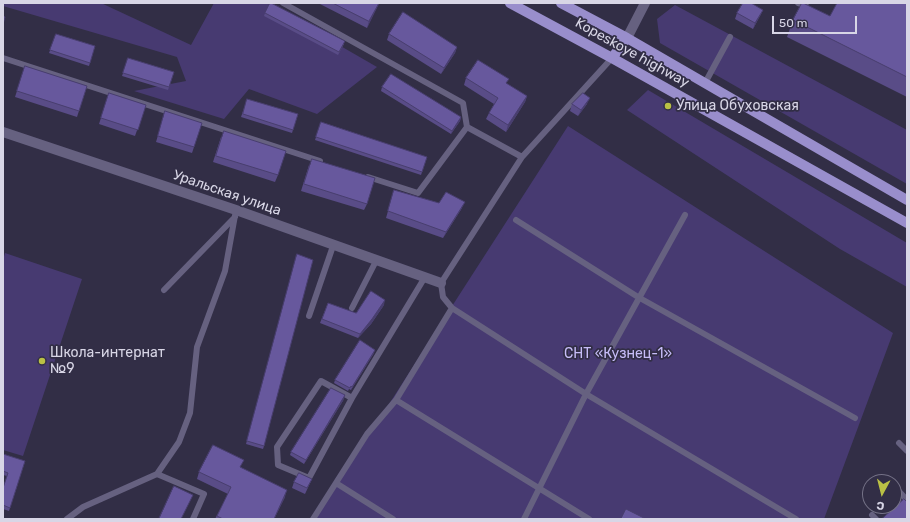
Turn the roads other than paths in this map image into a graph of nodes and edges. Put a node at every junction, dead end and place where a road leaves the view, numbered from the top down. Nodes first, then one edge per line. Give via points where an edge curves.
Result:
1 (283, 3) edge
2 (510, 3) edge
3 (561, 3) edge
4 (645, 3) edge
5 (798, 3) edge
6 (806, 3) edge
7 (730, 37) dead end
8 (627, 38) junction
9 (3, 58) edge
10 (612, 58) junction
11 (705, 83) junction
12 (466, 127) junction
13 (3, 132) edge
14 (522, 157) junction
15 (328, 164) edge
16 (365, 176) edge
17 (907, 200) edge
18 (235, 214) junction
19 (684, 215) dead end
20 (516, 220) dead end
21 (907, 223) edge
22 (333, 246) junction
23 (376, 261) junction
24 (425, 278) junction
25 (441, 283) junction
26 (164, 290) dead end
27 (638, 297) junction
28 (352, 308) dead end
29 (452, 308) junction
30 (309, 316) dead end
31 (586, 394) junction
32 (352, 398) junction
33 (396, 400) junction
34 (855, 418) dead end
35 (899, 443) dead end
36 (907, 451) edge
37 (157, 474) junction
38 (336, 483) junction
39 (540, 489) junction
40 (67, 519) edge
41 (193, 519) edge
42 (313, 519) edge
43 (393, 519) edge
44 (524, 519) edge
45 (589, 519) edge
46 (796, 519) edge

1 - 12 lane via 463,103
2 - 10 main road, Kopeskoye highway
3 - 8 main road, Kopeskoye highway
4 - 8 street
5 - 6 lane
7 - 11 lane
8 - 10 main road
8 - 11 main road, Kopeskoye highway
9 - 15 lane
10 - 14 lane
10 - 21 main road, Kopeskoye highway
11 - 17 main road, Kopeskoye highway
12 - 14 lane
12 - 16 lane via 418,194
13 - 18 street, Уральская улица
14 - 25 lane
18 - 22 street, Уральская улица
18 - 26 lane
18 - 37 lane via 225,271 197,347 190,413 179,442
19 - 27 lane
20 - 27 lane
22 - 23 street, Уральская улица
22 - 30 lane
23 - 24 street, Уральская улица
23 - 28 lane
24 - 25 street, Уральская улица
24 - 32 lane
25 - 29 lane via 443,297
27 - 31 lane
27 - 34 lane
29 - 31 lane
29 - 33 lane
31 - 39 lane
31 - 46 lane
32 - 32 lane via 321,381 277,448 278,465 309,478
33 - 38 lane via 367,434
33 - 39 lane
35 - 36 lane
37 - 40 lane via 83,507
37 - 41 lane via 204,494
38 - 42 lane
38 - 43 lane
39 - 44 lane
39 - 45 lane

